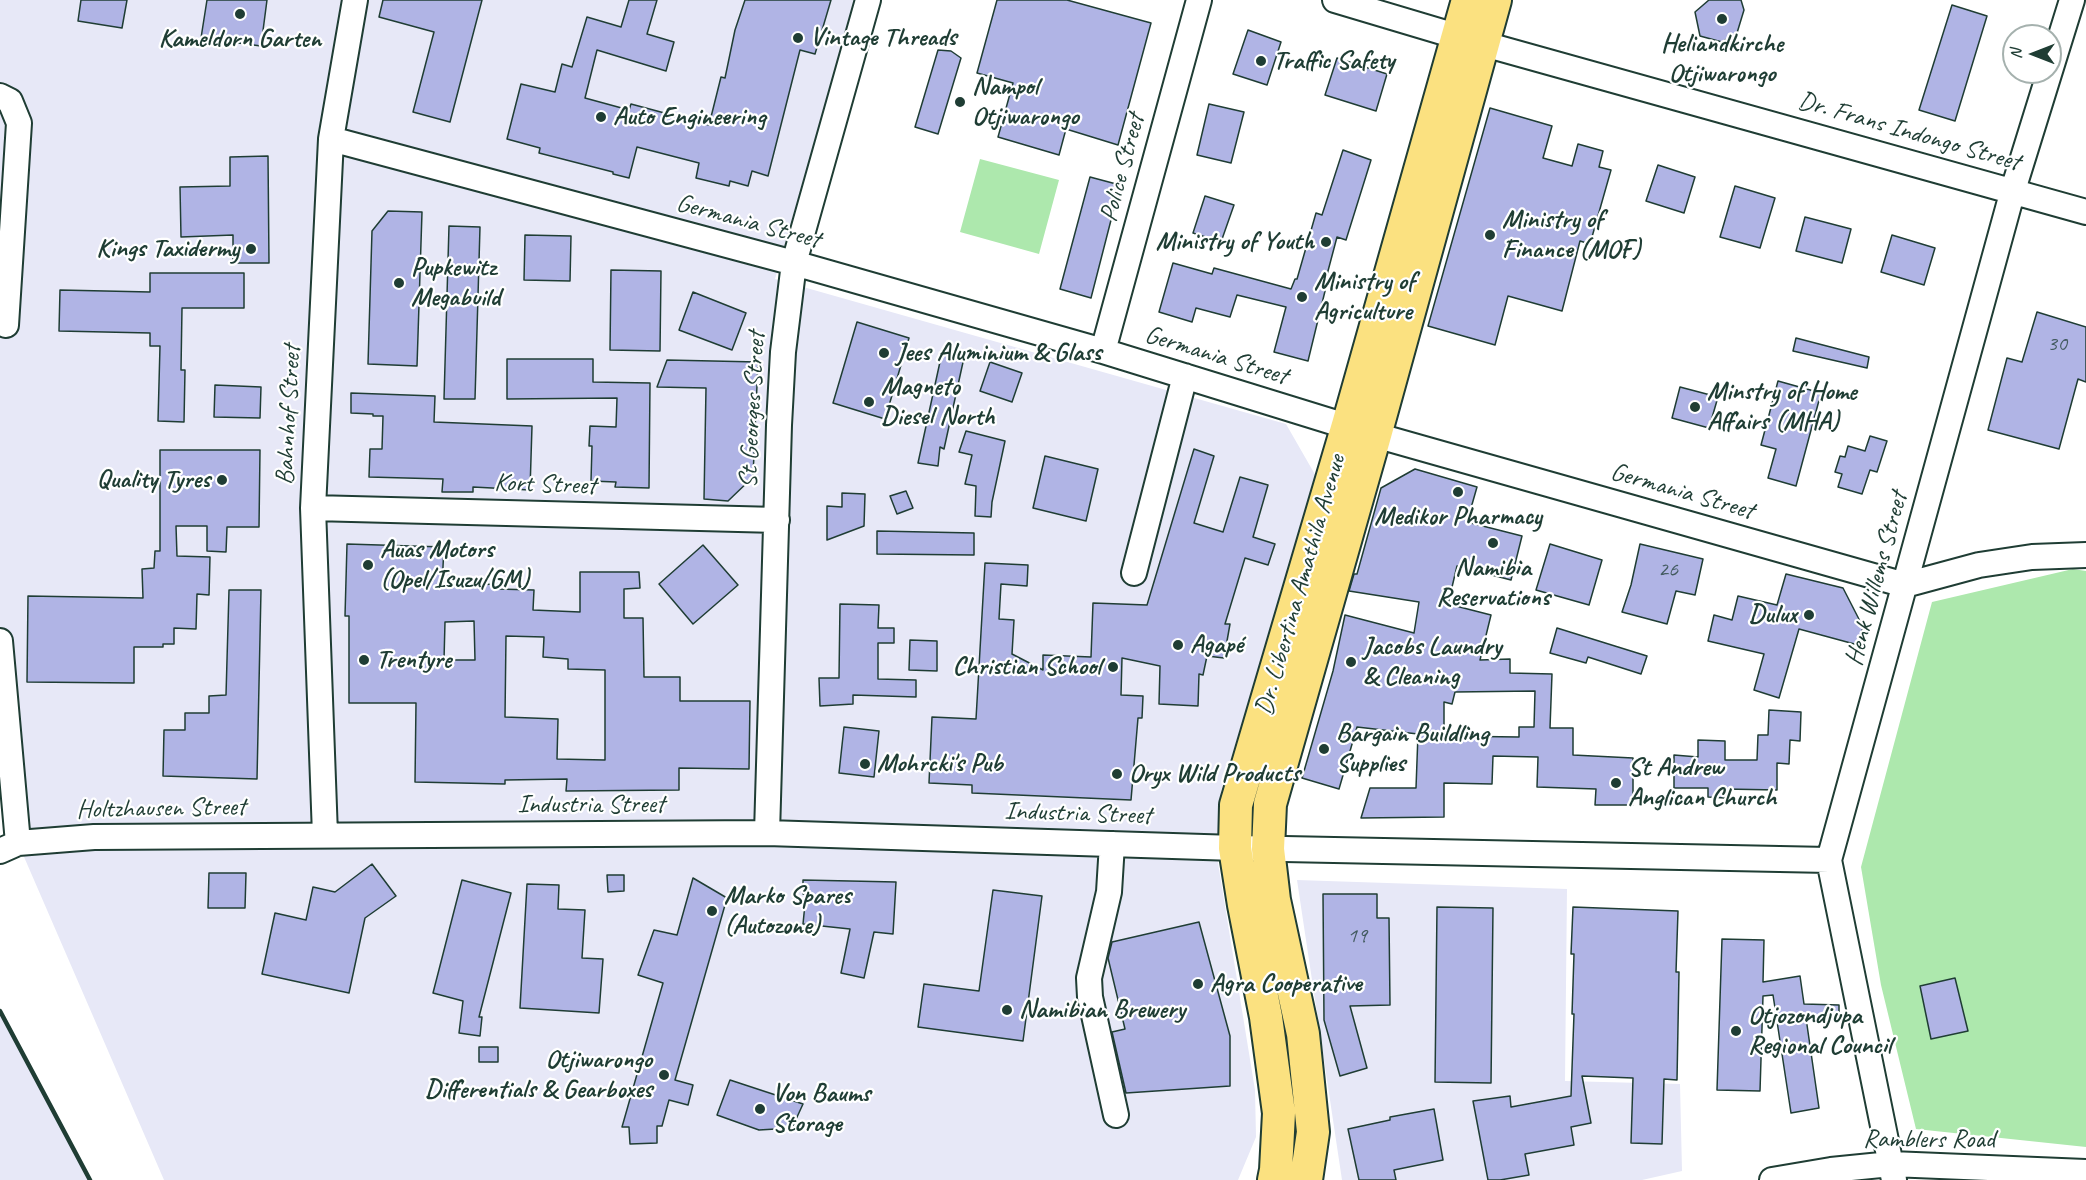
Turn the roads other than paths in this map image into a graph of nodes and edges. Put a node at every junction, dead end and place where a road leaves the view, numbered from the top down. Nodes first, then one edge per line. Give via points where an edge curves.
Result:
1 (355, 0) edge
2 (868, 0) edge
3 (1199, 0) edge
4 (1335, 0) edge
5 (1468, 0) edge
6 (1495, 0) edge
7 (2072, 0) edge
8 (1471, 41) junction
9 (0, 96) edge
10 (332, 139) junction
11 (2013, 190) junction
12 (2086, 212) edge
13 (794, 263) junction
14 (6, 325) dead end
15 (1103, 351) junction
16 (1185, 376) junction
17 (1361, 430) junction
18 (313, 508) junction
19 (777, 520) junction
20 (2086, 555) edge
21 (1134, 573) dead end
22 (1905, 585) junction
23 (0, 641) edge
24 (767, 833) junction
25 (325, 835) junction
26 (1112, 844) junction
27 (9, 847) edge
28 (1234, 848) junction
29 (1268, 849) junction
30 (1829, 860) junction
31 (1116, 1115) dead end
32 (1892, 1172) edge
33 (2086, 1172) edge
34 (1274, 1180) edge
35 (1306, 1180) edge
36 (1772, 1180) edge

1 - 10 street, Bahnhof Street
2 - 13 street, St Georges Street
3 - 15 street, Police Street
4 - 8 street, Dr. Frans Indongo Street
5 - 8 main road, Dr. Libertina Amathila Avenue
6 - 8 main road, Dr. Libertina Amathila Avenue
7 - 11 street, Henk Willems Street
8 - 11 street, Dr. Frans Indongo Street
8 - 17 main road, Dr. Libertina Amathila Avenue
9 - 14 street via 10,101 19,123
10 - 13 street, Germania Street
10 - 18 street, Bahnhof Street
11 - 12 street, Dr. Frans Indongo Street
11 - 22 street, Henk Willems Street
13 - 15 street, Germania Street
13 - 19 street, St Georges Street via 783,352
15 - 16 street, Germania Street
16 - 17 street, Germania Street
16 - 21 street
17 - 22 street, Germania Street
17 - 28 main road, Dr. Libertina Amathila Avenue via 1236,805
17 - 29 main road, Dr. Libertina Amathila Avenue via 1270,804
18 - 19 street, Kort Street
18 - 25 street, Bahnhof Street
19 - 24 street, St Georges Street
20 - 22 street via 2032,557 1979,565
22 - 30 street, Henk Willems Street
23 - 27 street
24 - 25 street, Industria Street
24 - 26 street, Industria Street
25 - 27 street, Holtzhausen Street via 94,837
26 - 28 street, Industria Street
26 - 31 street via 1109,892 1089,978
28 - 29 street, Industria Street
28 - 34 main road, Dr. Libertina Amathila Avenue via 1266,1017 1279,1113
29 - 30 street, Industria Street
29 - 35 main road, Dr. Libertina Amathila Avenue via 1274,900 1303,1034 1314,1132
30 - 32 street, Henk Willems Street
32 - 33 street, Ramblers Road
32 - 36 street, Ramblers Road via 1831,1170

